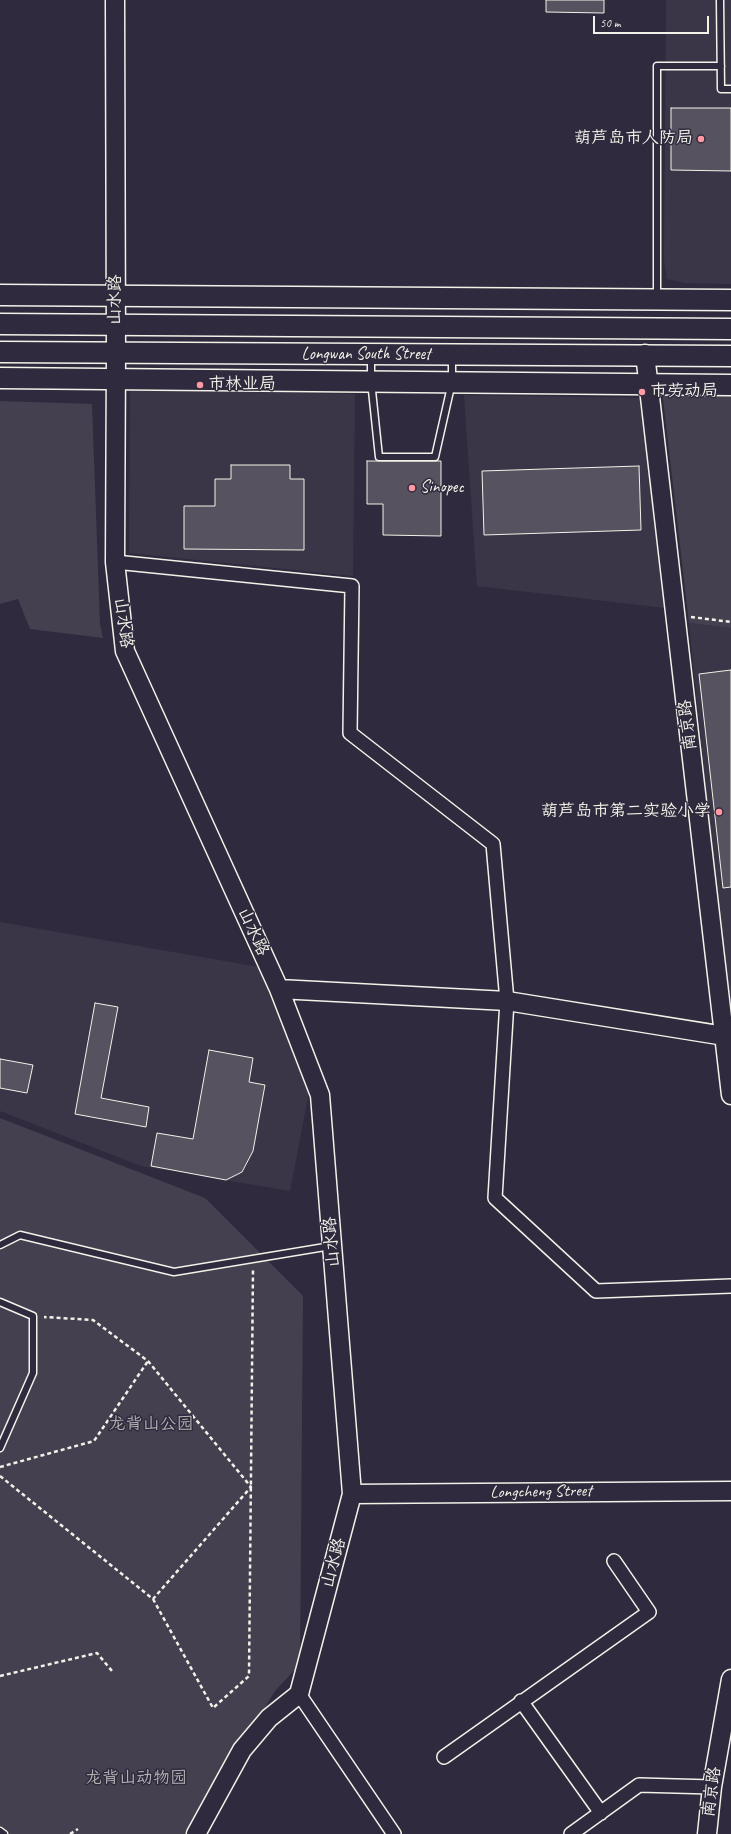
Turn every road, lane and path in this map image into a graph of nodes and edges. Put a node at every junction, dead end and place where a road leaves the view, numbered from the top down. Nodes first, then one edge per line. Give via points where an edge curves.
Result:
1 (115, 0) edge
2 (720, 0) edge
3 (721, 66) junction
4 (731, 89) edge
5 (0, 295) edge
6 (116, 296) junction
7 (405, 297) junction
8 (657, 299) junction
9 (731, 300) edge
10 (0, 324) edge
11 (116, 324) junction
12 (405, 326) junction
13 (731, 329) edge
14 (0, 352) edge
15 (116, 354) junction
16 (565, 354) junction
17 (645, 354) junction
18 (371, 355) junction
19 (452, 355) junction
20 (731, 356) edge
21 (0, 378) edge
22 (115, 379) junction
23 (371, 381) junction
24 (452, 382) junction
25 (564, 383) junction
26 (648, 384) junction
27 (731, 385) edge
28 (114, 562) junction
29 (675, 615) junction
30 (731, 622) edge
31 (279, 989) junction
32 (507, 1001) junction
33 (728, 1036) edge
34 (731, 1095) edge
35 (0, 1245) edge
36 (332, 1246) junction
37 (253, 1259) junction
38 (731, 1286) edge
39 (0, 1302) edge
40 (33, 1316) junction
41 (148, 1361) junction
42 (0, 1448) edge
43 (0, 1466) edge
44 (0, 1476) edge
45 (250, 1488) junction
46 (731, 1491) edge
47 (352, 1494) junction
48 (614, 1561) dead end
49 (153, 1599) junction
50 (112, 1671) dead end
51 (0, 1676) edge
52 (731, 1681) edge
53 (299, 1694) junction
54 (521, 1701) junction
55 (444, 1757) dead end
56 (712, 1787) junction
57 (601, 1813) junction
58 (78, 1828) dead end
59 (0, 1830) edge
60 (4, 1834) edge
61 (70, 1834) edge
62 (196, 1834) edge
63 (394, 1834) edge
64 (571, 1834) edge
65 (706, 1834) edge

1 - 6 street, 山水路
2 - 3 lane
3 - 4 lane via 721,89
3 - 8 lane via 657,66
5 - 6 main road
6 - 7 main road
6 - 11 street, 山水路
7 - 8 main road
7 - 12 main road
8 - 9 main road
10 - 11 main road, Longwan South Street
11 - 12 main road, Longwan South Street
11 - 15 street, 山水路
12 - 13 main road, Longwan South Street
14 - 15 main road, Longwan South Street
15 - 18 main road, Longwan South Street
15 - 22 street, 山水路
16 - 17 main road, Longwan South Street
16 - 19 main road, Longwan South Street
16 - 25 main road
17 - 20 main road, Longwan South Street
17 - 26 street, 南京路
18 - 19 main road, Longwan South Street
18 - 23 lane
19 - 24 lane
21 - 22 main road
22 - 23 main road
22 - 28 street, 山水路
23 - 24 main road
23 - 24 lane via 379,456 386,457 435,457
24 - 25 main road
25 - 26 main road
26 - 27 main road
26 - 29 street, 南京路
28 - 31 street, 山水路 via 125,651
28 - 32 street via 352,586 350,733 493,844
29 - 30 path
29 - 33 street, 南京路
31 - 32 street
31 - 36 street, 山水路 via 320,1095
32 - 33 street
32 - 38 street via 495,1198 596,1291
33 - 34 street, 南京路
35 - 37 lane via 20,1235 174,1272
36 - 37 lane
36 - 47 street, 山水路
37 - 45 path
39 - 40 lane
40 - 41 path via 93,1320
40 - 42 lane via 33,1373
41 - 43 path via 94,1441
41 - 45 path
44 - 49 path
45 - 49 path
45 - 49 path via 250,1676 213,1708
46 - 47 street, Longcheng Street
47 - 53 street, 山水路
48 - 54 street via 649,1612
50 - 51 path via 97,1653
52 - 56 street, 南京路
53 - 62 street via 269,1718 242,1750
53 - 63 street
54 - 55 street
54 - 57 street
56 - 57 street via 639,1785
56 - 65 street, 南京路
57 - 64 street
58 - 61 path
59 - 60 lane

